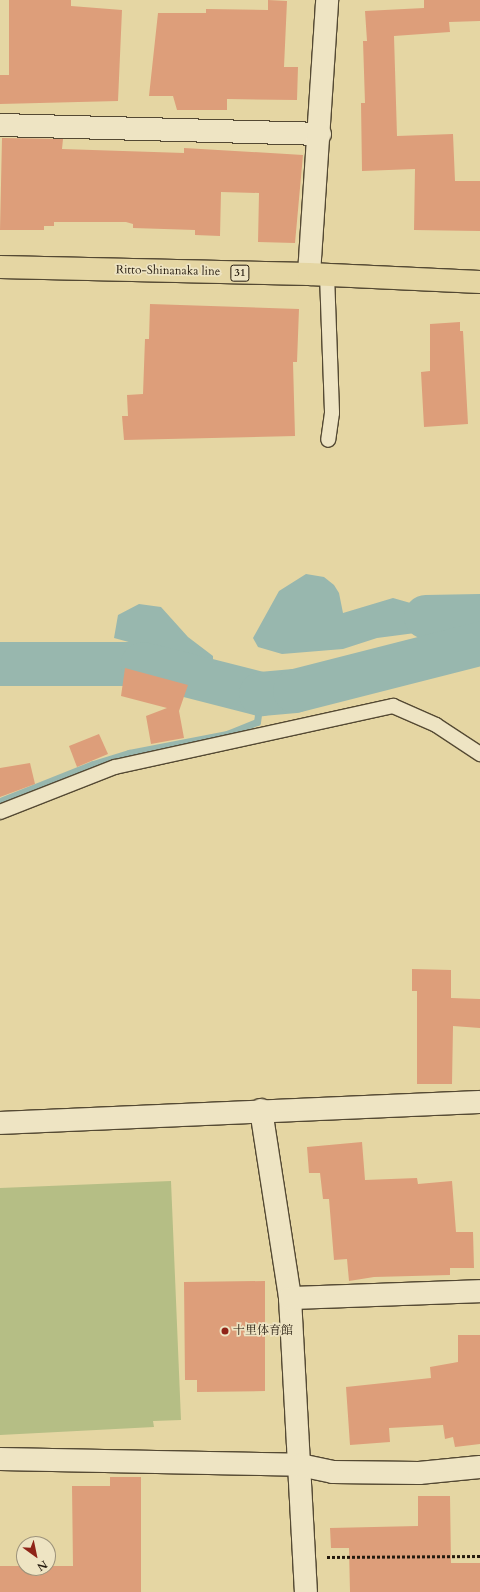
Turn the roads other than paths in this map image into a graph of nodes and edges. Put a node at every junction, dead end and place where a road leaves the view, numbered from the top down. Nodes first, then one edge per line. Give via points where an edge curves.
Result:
1 (327, 0) edge
2 (0, 125) edge
3 (320, 134) junction
4 (0, 267) edge
5 (318, 275) junction
6 (480, 282) edge
7 (328, 440) dead end
8 (480, 754) edge
9 (0, 812) edge
10 (480, 1102) edge
11 (262, 1110) junction
12 (0, 1123) edge
13 (480, 1291) edge
14 (290, 1298) junction
15 (0, 1458) edge
16 (300, 1464) junction
17 (480, 1467) edge
18 (306, 1592) edge

1 - 3 street
2 - 3 street
3 - 5 street
4 - 5 main road, Ritto-Shinanaka line / 31
5 - 6 main road, Ritto-Shinanaka line / 31
5 - 7 lane via 332,413
8 - 9 lane via 436,725 393,706 115,767
10 - 11 street
11 - 12 street
11 - 14 street
13 - 14 street
14 - 16 street
15 - 16 street
16 - 17 street via 333,1472 411,1473
16 - 18 street

